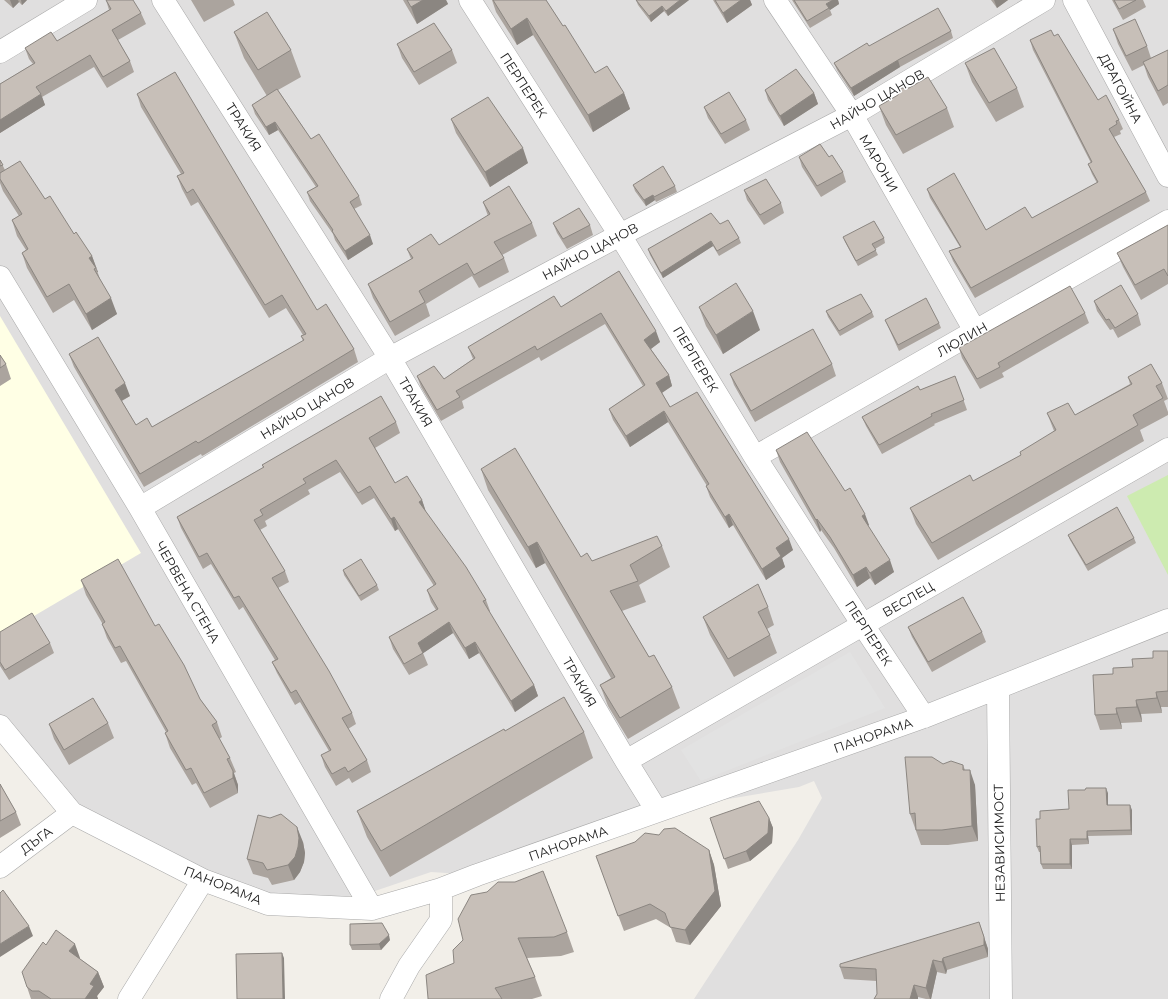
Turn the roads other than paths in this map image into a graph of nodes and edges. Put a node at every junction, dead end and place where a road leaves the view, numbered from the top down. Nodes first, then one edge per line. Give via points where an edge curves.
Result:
1 (86, 0) edge
2 (163, 0) edge
3 (470, 0) edge
4 (775, 0) edge
5 (1044, 0) edge
6 (1074, 0) edge
7 (0, 52) edge
8 (852, 115) junction
9 (1168, 176) edge
10 (1168, 221) edge
11 (620, 235) junction
12 (0, 277) edge
13 (975, 331) junction
14 (390, 358) junction
15 (1168, 449) edge
16 (755, 457) junction
17 (140, 508) junction
18 (1168, 620) edge
19 (863, 625) junction
20 (998, 688) junction
21 (924, 717) junction
22 (0, 726) edge
23 (626, 761) junction
24 (657, 811) junction
25 (72, 812) junction
26 (0, 867) edge
27 (203, 880) junction
28 (441, 889) junction
29 (372, 909) junction
30 (129, 999) edge
31 (391, 999) edge
32 (1001, 999) edge

1 - 7 street
2 - 14 street, ТРАКИЯ
3 - 11 street, ПЕРПЕРЕК
4 - 8 street, МАРОНИ
5 - 8 street, НАЙЧО ЦАНОВ
6 - 9 street, ДРАГОЙНА
8 - 11 street, НАЙЧО ЦАНОВ
8 - 13 street, МАРОНИ
10 - 13 street, ЛЮЛИН
11 - 14 street, НАЙЧО ЦАНОВ
11 - 16 street, ПЕРПЕРЕК
12 - 17 street, ЧЕРВЕНА СТЕНА
13 - 16 street, ЛЮЛИН
14 - 17 street, НАЙЧО ЦАНОВ
14 - 23 street, ТРАКИЯ
15 - 19 street, ВЕСЛЕЦ
16 - 19 street, ПЕРПЕРЕК
17 - 29 street, ЧЕРВЕНА СТЕНА
18 - 20 street, ПАНОРАМА
19 - 21 street, ПЕРПЕРЕК
19 - 23 street, ВЕСЛЕЦ
20 - 21 street, ПАНОРАМА
20 - 32 street, НЕЗАВИСИМОСТ
21 - 24 street, ПАНОРАМА
22 - 25 street, ПАНОРАМА
23 - 24 street, ТРАКИЯ
24 - 28 street, ПАНОРАМА
25 - 26 street, ДЪГА
25 - 27 street, ПАНОРАМА
27 - 29 street, ПАНОРАМА via 268,904
27 - 30 street
28 - 29 street, ПАНОРАМА
28 - 31 street via 441,920 409,966

